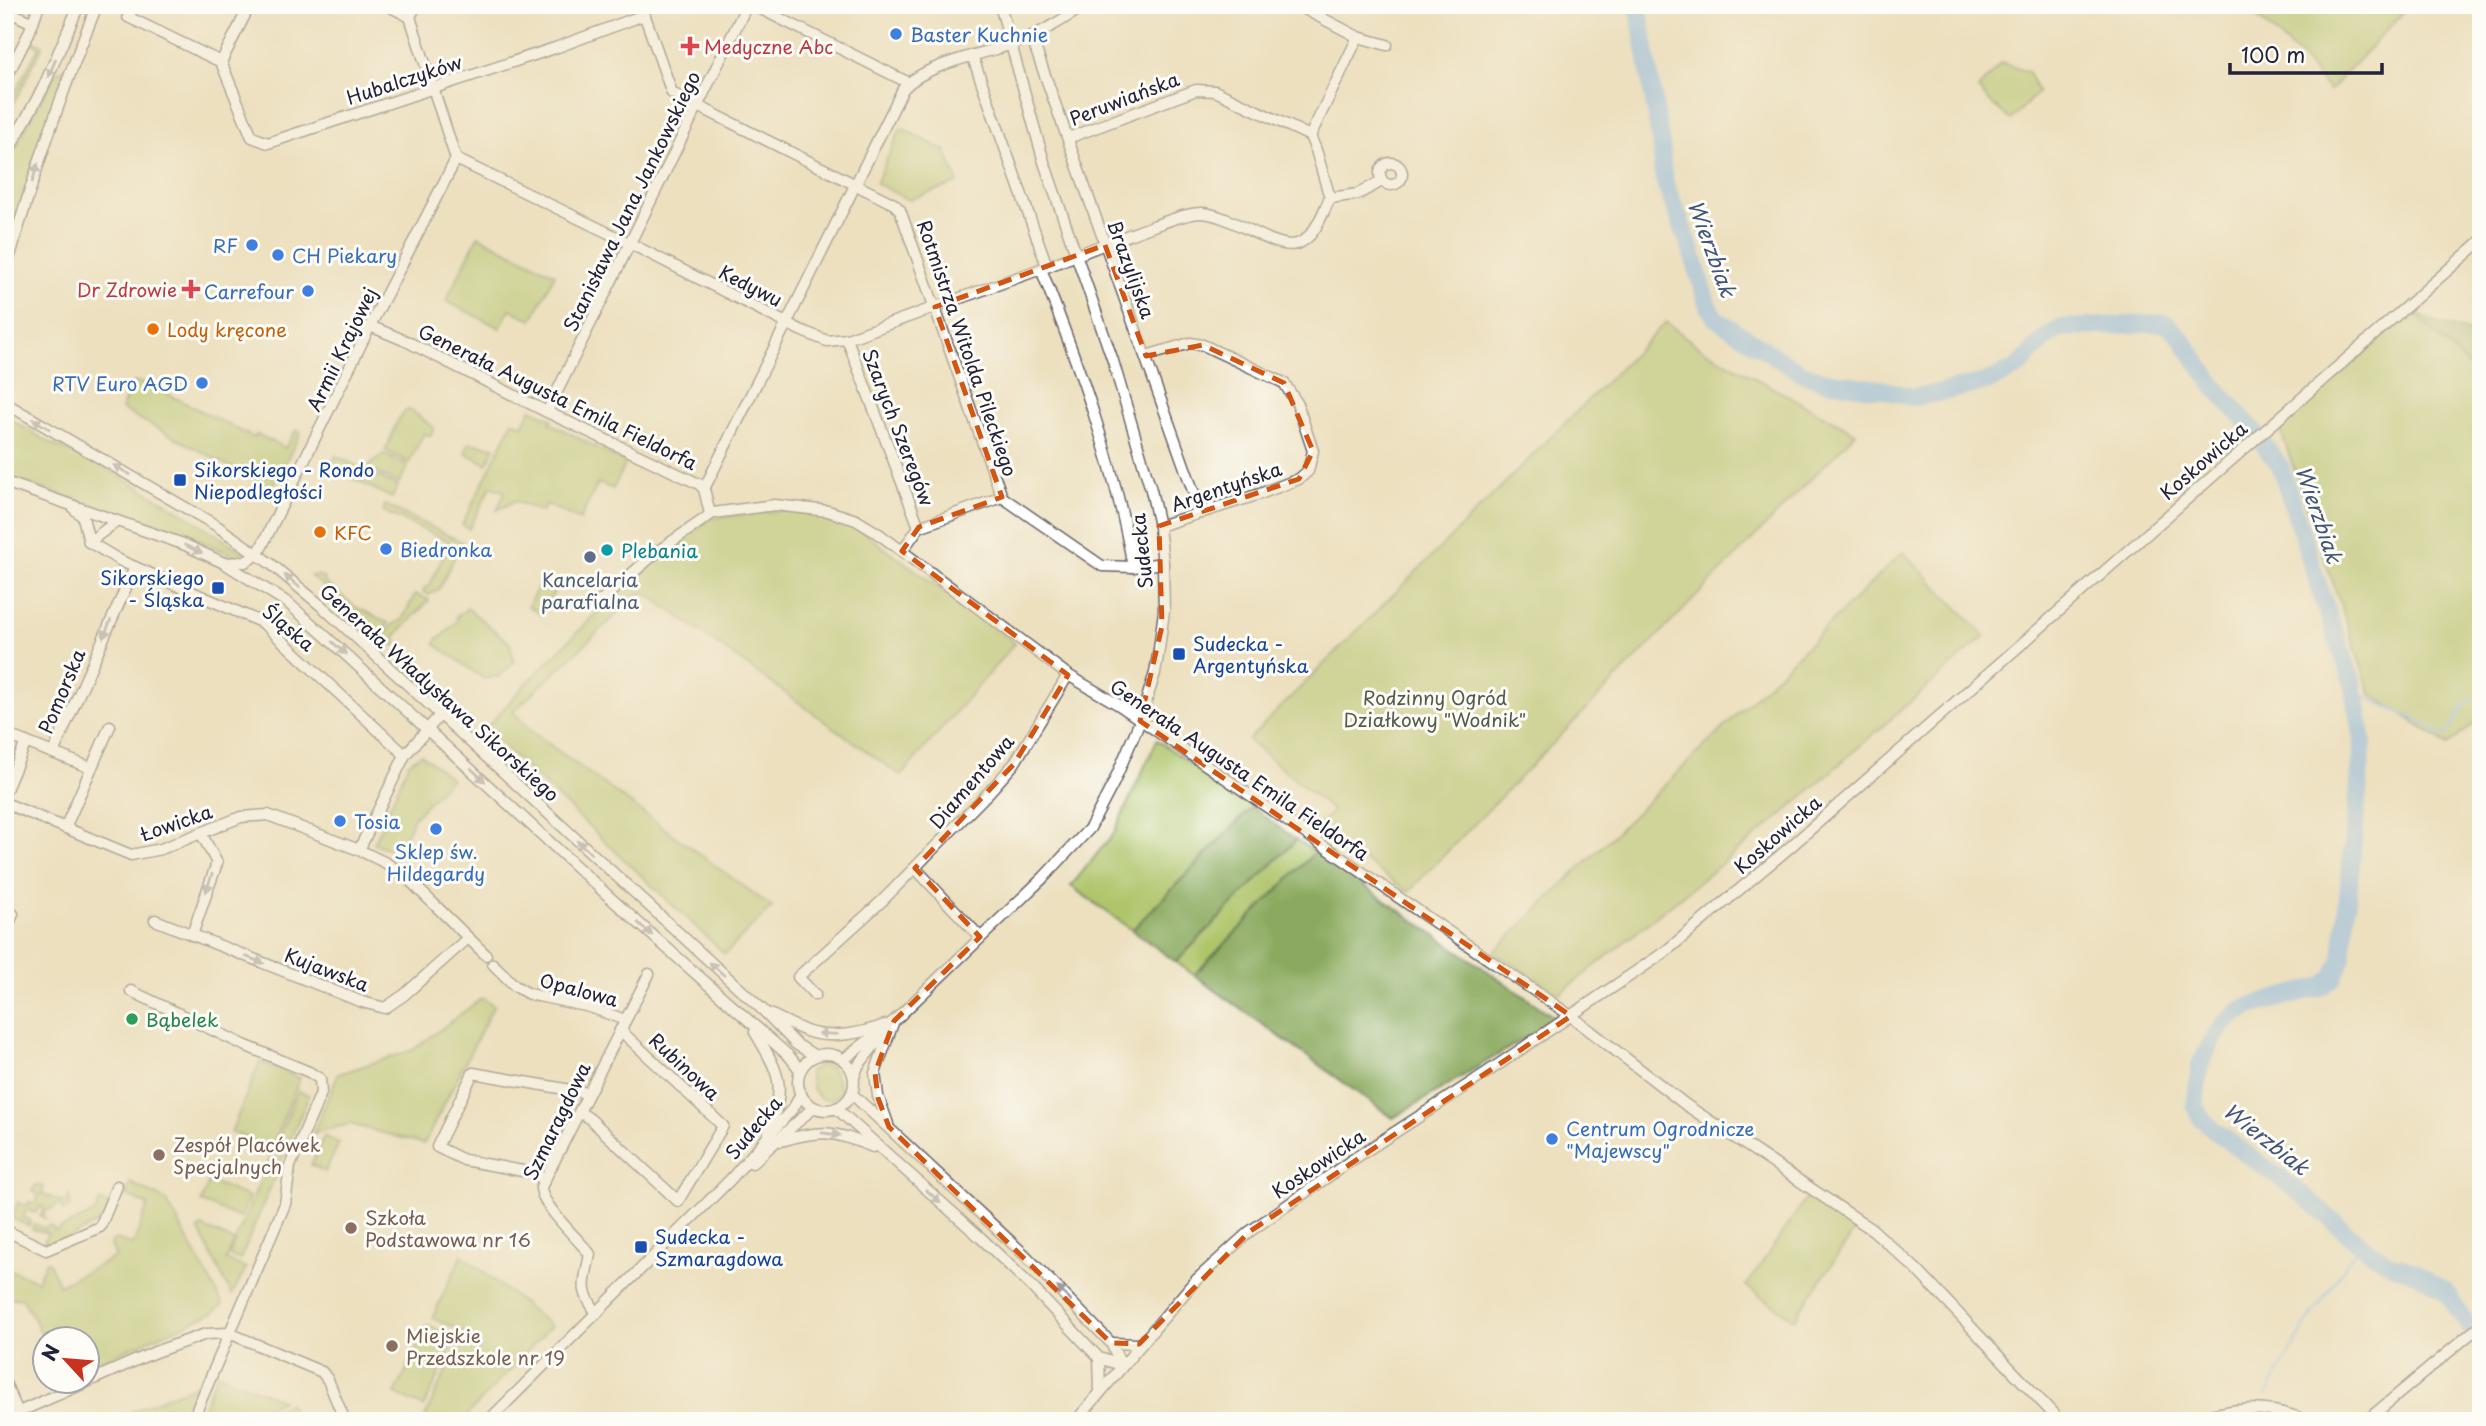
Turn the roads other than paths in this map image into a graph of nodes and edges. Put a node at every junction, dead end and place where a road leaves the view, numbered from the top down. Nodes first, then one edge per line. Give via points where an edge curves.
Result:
1 (39, 5) edge
2 (79, 5) edge
3 (97, 5) edge
4 (134, 5) edge
5 (250, 5) edge
6 (387, 5) edge
7 (415, 5) edge
8 (747, 5) edge
9 (753, 5) edge
10 (1000, 5) edge
11 (1086, 5) edge
12 (1297, 5) edge
13 (5, 10) edge
14 (642, 10) edge
15 (1318, 10) edge
16 (410, 17) junction
17 (33, 23) junction
18 (1031, 36) junction
19 (1358, 37) junction
20 (1010, 44) junction
21 (1387, 45) dead end
22 (972, 55) junction
23 (221, 62) junction
24 (5, 80) edge
25 (909, 83) junction
26 (433, 88) junction
27 (698, 105) junction
28 (1310, 135) junction
29 (1068, 138) junction
30 (5, 157) edge
31 (456, 159) junction
32 (1382, 181) dead end
33 (856, 185) junction
34 (1330, 198) junction
35 (2481, 241) edge
36 (629, 243) junction
37 (1105, 244) junction
38 (1077, 256) junction
39 (1044, 268) junction
40 (5, 273) edge
41 (935, 307) junction
42 (787, 323) junction
43 (370, 327) junction
44 (847, 339) junction
45 (1146, 356) junction
46 (6, 403) edge
47 (547, 412) junction
48 (5, 482) edge
49 (704, 489) junction
50 (1002, 497) junction
51 (62, 502) junction
52 (1201, 513) junction
53 (710, 514) junction
54 (117, 521) junction
55 (1159, 526) junction
56 (919, 527) junction
57 (89, 542) junction
58 (902, 551) junction
59 (258, 554) junction
60 (224, 563) junction
61 (1163, 563) junction
62 (135, 567) junction
63 (1133, 567) junction
64 (598, 603) dead end
65 (1068, 675) junction
66 (440, 715) junction
67 (1140, 721) junction
68 (110, 726) dead end
69 (428, 729) junction
70 (5, 734) edge
71 (26, 742) junction
72 (53, 753) junction
73 (405, 755) junction
74 (90, 768) junction
75 (5, 792) edge
76 (5, 803) edge
77 (65, 828) junction
78 (201, 833) junction
79 (359, 850) junction
80 (915, 868) junction
81 (13, 914) dead end
82 (155, 920) dead end
83 (5, 933) edge
84 (192, 935) junction
85 (980, 937) junction
86 (468, 938) junction
87 (649, 974) dead end
88 (131, 991) dead end
89 (815, 995) dead end
90 (764, 1011) junction
91 (1571, 1016) junction
92 (894, 1021) junction
93 (623, 1025) junction
94 (752, 1025) junction
95 (816, 1056) junction
96 (844, 1060) junction
97 (800, 1070) junction
98 (854, 1077) junction
99 (588, 1093) junction
100 (801, 1094) junction
101 (852, 1094) junction
102 (814, 1107) junction
103 (836, 1108) junction
104 (580, 1112) junction
105 (889, 1127) junction
106 (765, 1140) junction
107 (778, 1142) junction
108 (882, 1151) junction
109 (544, 1179) junction
110 (730, 1180) junction
111 (117, 1186) dead end
112 (5, 1230) edge
113 (597, 1313) junction
114 (2480, 1326) edge
115 (229, 1333) junction
116 (1111, 1343) junction
117 (1139, 1344) junction
118 (1099, 1358) junction
119 (1121, 1365) junction
120 (5, 1382) edge
121 (1100, 1391) junction
122 (18, 1412) junction
123 (5, 1418) edge
124 (192, 1421) edge
125 (345, 1421) edge
126 (488, 1421) edge
127 (1076, 1421) edge
128 (2060, 1421) edge
129 (2185, 1421) edge
130 (2307, 1421) edge
131 (2366, 1421) edge

1 - 17 street
2 -> 30 street via 43,88
40 -> 3 street via 65,82
4 - 23 street via 128,17
5 - 23 street
6 - 16 street
7 - 16 street
8 - 27 street, Stanisława Jana Jankowskiego
9 - 25 street
10 - 20 street, Sudecka
11 - 18 street
12 - 15 street
13 - 17 street
14 - 26 street, Hubalczyków
14 - 27 street, Rotmistrza Witolda Pileckiego via 669,89
15 - 19 street
16 - 26 street
17 - 24 street
18 - 20 street
18 - 29 street, Brazylijska
19 - 21 street
19 - 28 street
20 - 22 street
20 - 38 street, Sudecka
22 - 25 street
22 - 39 street
23 - 26 street, Hubalczyków via 252,137 268,142
25 - 33 street
26 - 31 street
27 - 33 street, Rotmistrza Witolda Pileckiego
27 - 36 street, Stanisława Jana Jankowskiego
28 - 29 street, Peruwiańska via 1214,91 1196,90
28 - 34 street
29 - 37 street, Brazylijska
31 - 36 street, Kedywu
31 - 43 street, Armii Krajowej
32 - 34 street via 1358,194
33 - 41 street, Rotmistrza Witolda Pileckiego via 900,210
33 - 42 street
34 - 37 street, Kedywu via 1307,239 1289,246 1220,215 1201,213
35 - 91 street, Koskowicka via 1752,880 1665,951
36 - 42 street, Kedywu
36 - 47 street, Stanisława Jana Jankowskiego
37 - 38 street, Kedywu
37 - 45 street, Brazylijska
38 - 39 street, Kedywu
38 - 55 street, Sudecka via 1125,398
39 - 41 street, Kedywu
39 - 63 street via 1079,368 1126,526
41 - 44 street, Kedywu
41 - 50 street, Rotmistrza Witolda Pileckiego
42 - 44 street, Kedywu via 819,339
42 - 49 street
43 - 47 street, Generała Augusta Emila Fieldorfa
43 - 59 street, Armii Krajowej
44 - 56 street, Szarych Szeregów
45 - 52 street, Brazylijska
45 - 52 street, Argentyńska via 1190,343 1203,345 1284,383 1297,403 1313,451 1308,471 1300,480
59 -> 46 street, Generała Władysława Sikorskiego
47 - 49 street, Generała Augusta Emila Fieldorfa
48 - 51 street, Generała Władysława Sikorskiego
49 - 53 street, Generała Augusta Emila Fieldorfa
50 - 56 street, Szarych Szeregów
50 - 63 street, Rotmistrza Witolda Pileckiego via 1102,566
51 - 54 street, Generała Władysława Sikorskiego
51 - 57 street via 83,517
52 - 55 street, Argentyńska
53 - 58 street, Generała Augusta Emila Fieldorfa via 775,505 828,511 856,520
53 - 64 street, Generała Augusta Emila Fieldorfa
54 - 57 street
54 -> 60 street, Generała Władysława Sikorskiego
55 - 61 street, Sudecka
56 - 58 street, Szarych Szeregów
57 - 62 street, Śląska
58 - 65 street, Generała Augusta Emila Fieldorfa
59 - 60 street via 245,562
66 -> 59 street, Generała Władysława Sikorskiego
60 -> 69 street, Generała Władysława Sikorskiego via 296,610
61 - 63 street, Rotmistrza Witolda Pileckiego
61 - 67 street, Sudecka via 1159,649
62 -> 72 street, Pomorska
62 - 73 street, Śląska via 263,623
65 - 67 street, Generała Augusta Emila Fieldorfa
65 - 80 street, Diamentowa via 1014,764
66 - 69 street
90 -> 66 street, Generała Władysława Sikorskiego
67 - 85 street, Sudecka via 1090,828
67 - 91 street, Generała Augusta Emila Fieldorfa
68 - 74 street
69 - 73 street
69 -> 94 street, Generała Władysława Sikorskiego
70 - 71 street
71 - 72 street, Pomorska
71 - 75 street, Pomorska
72 - 74 street
73 - 79 street
74 - 77 street
76 - 77 street, Łowicka
77 - 78 street, Łowicka via 131,855
78 - 79 street, Łowicka via 241,817 268,815
78 -> 84 street via 217,863
79 - 86 street, Łowicka via 404,875
80 - 85 street
80 - 89 street, Diamentowa via 798,977
81 - 83 street
82 - 84 street, Kujawska
84 -> 86 street, Kujawska via 385,1008
85 - 92 street, Sudecka
86 - 93 street, Opalowa via 515,986 599,1010
87 - 93 street, Szmaragdowa
88 - 115 street via 320,1079 321,1093 290,1166 285,1204
92 -> 90 street via 842,1034 819,1034
90 - 95 street, Generała Władysława Sikorskiego via 796,1044
91 - 117 street, Koskowicka via 1249,1232 1194,1282
91 - 128 street, Generała Augusta Emila Fieldorfa via 1686,1105 1872,1230 1916,1269
92 - 96 street, Sudecka
92 - 98 street, Sudecka
92 - 105 street via 875,1073
93 - 99 street, Szmaragdowa
93 - 104 street, Rubinowa via 723,1126 678,1200
94 - 97 street, Generała Władysława Sikorskiego
94 - 106 street via 779,1081 777,1109
95 - 96 street via 830,1054
95 - 97 street
96 - 98 street
97 - 100 street
98 - 101 street
99 - 104 street, Szmaragdowa
99 - 109 street via 473,1073 437,1147 464,1160
100 - 102 street
100 - 106 street, Sudecka
101 - 103 street
101 - 105 street
102 - 103 street
102 - 107 street, Sudecka
103 - 108 street
104 - 109 street, Szmaragdowa
116 -> 105 street
106 - 110 street, Sudecka
107 -> 108 street via 810,1133 833,1133
107 - 110 street, Sudecka
108 -> 118 street via 981,1238
109 - 113 street, Szmaragdowa via 541,1194 590,1254 585,1298
110 - 113 street, Sudecka
111 - 112 street via 100,1227 66,1243 46,1250
113 - 126 street, Sudecka
114 - 131 street
115 - 122 street via 206,1334 156,1352
115 - 124 street
115 - 125 street via 322,1372
116 - 117 street
116 - 119 street
117 - 119 street, Koskowicka
118 - 119 street
118 - 121 street
119 - 121 street, Koskowicka
120 - 122 street
121 - 127 street, Koskowicka
122 - 123 street
129 - 130 street via 2248,1408 2283,1412

